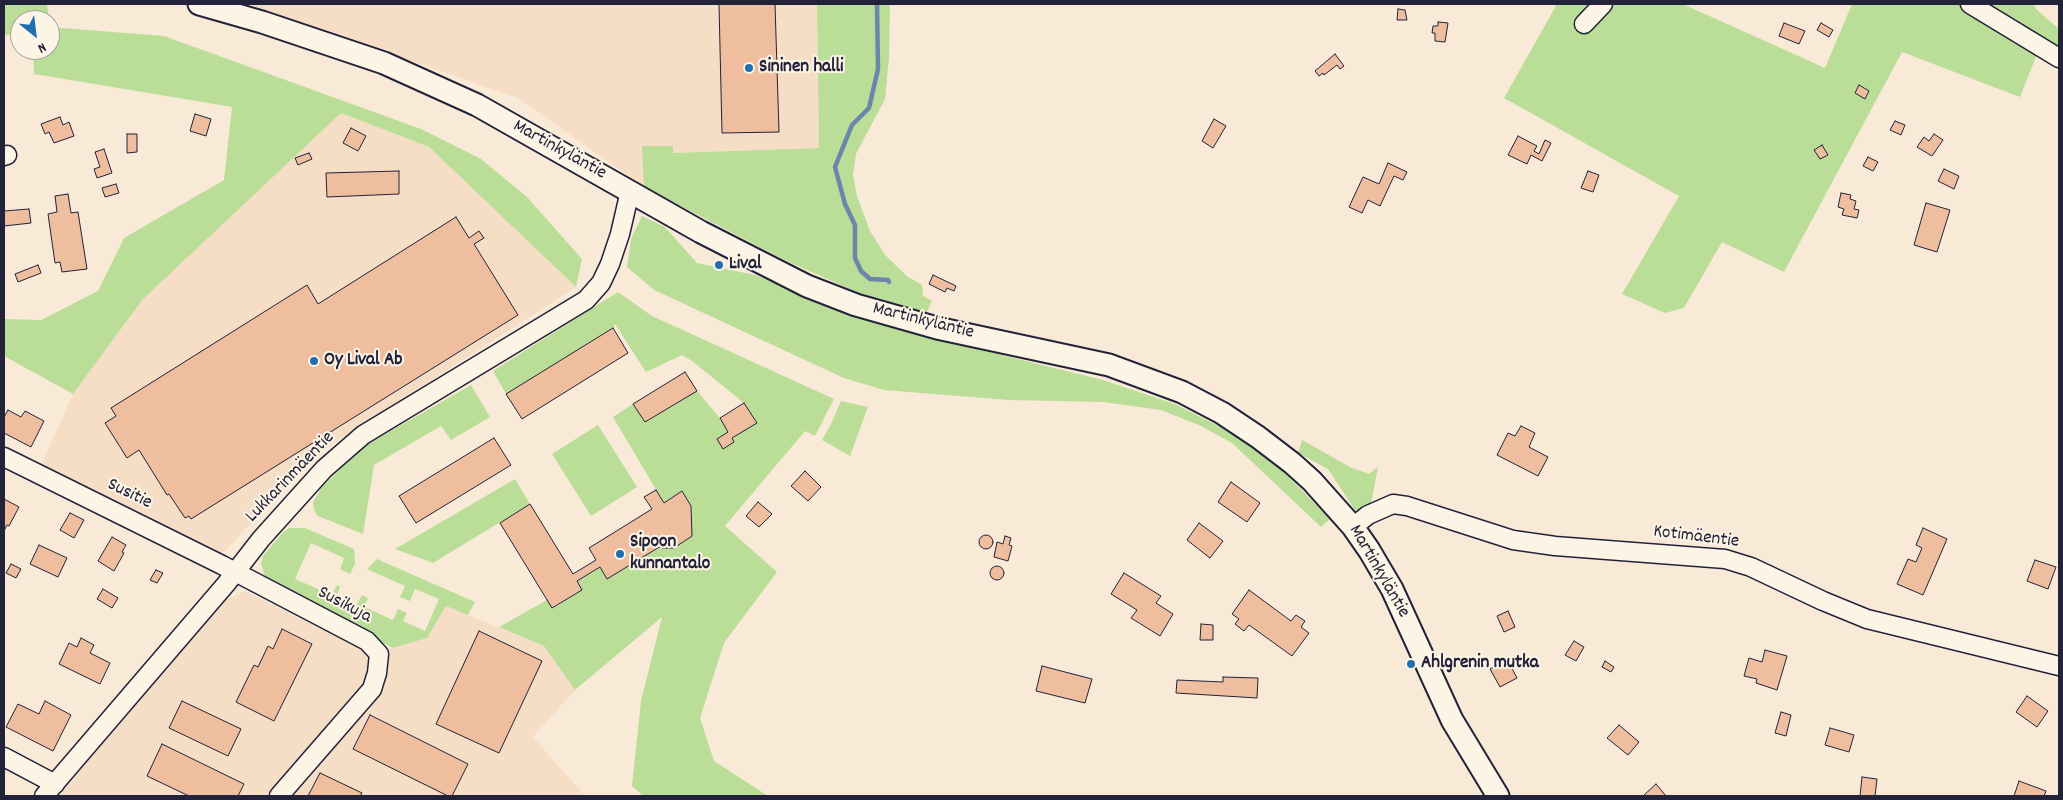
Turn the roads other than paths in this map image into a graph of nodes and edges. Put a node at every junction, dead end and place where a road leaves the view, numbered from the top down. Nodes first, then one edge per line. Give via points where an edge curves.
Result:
1 (200, 4) edge
2 (1604, 4) edge
3 (1970, 4) edge
4 (1584, 24) dead end
5 (2059, 58) edge
6 (630, 191) junction
7 (4, 457) edge
8 (1353, 527) junction
9 (235, 573) junction
10 (2059, 666) edge
11 (4, 757) edge
12 (49, 790) edge
13 (279, 796) edge
14 (1498, 796) edge

1 - 6 street, Martinkyläntie via 384,63 477,105
2 - 4 street
3 - 5 street
6 - 8 street, Martinkyläntie via 760,263 856,306 937,328 1109,365 1182,392 1222,413 1279,452 1312,480
6 - 9 street, Lukkarinmäentie via 610,264 601,283 586,300 363,436 324,469
7 - 9 street, Susitie
8 - 10 street, Kotimäentie via 1368,515 1392,504 1513,540 1726,559 1867,619
8 - 14 street, Martinkyläntie via 1392,589 1452,720
9 - 12 street, Lukkarinmäentie
9 - 13 street, Susikuja via 367,641 379,654 372,689
11 - 12 street

